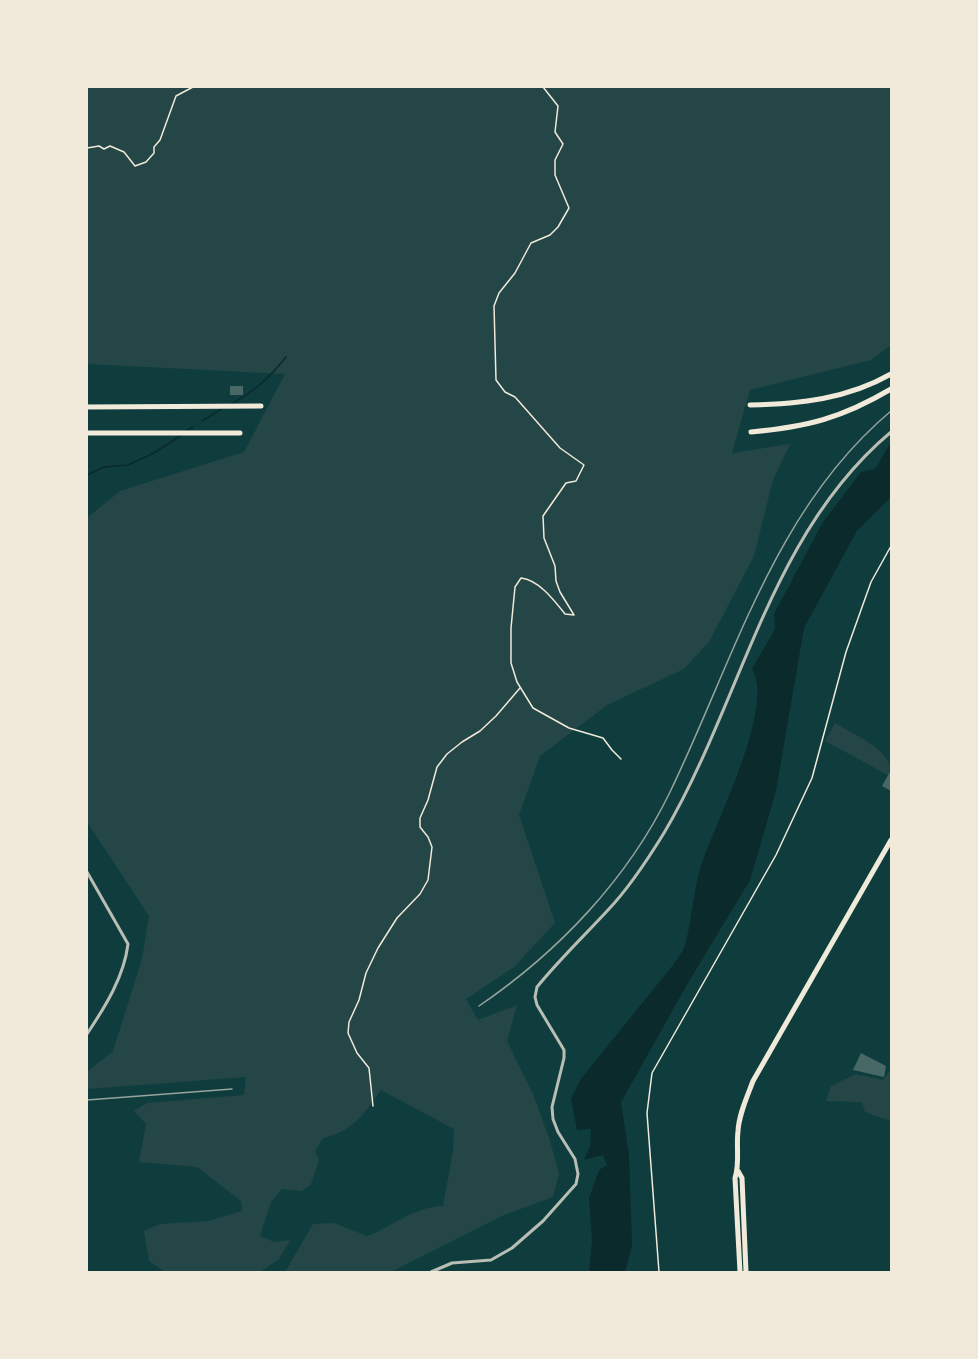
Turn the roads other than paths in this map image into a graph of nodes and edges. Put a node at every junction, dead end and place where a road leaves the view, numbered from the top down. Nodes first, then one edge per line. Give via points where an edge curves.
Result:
1 (891, 374) edge
2 (891, 389) edge
3 (750, 405) dead end
4 (261, 406) dead end
5 (87, 407) edge
6 (751, 432) dead end
7 (891, 432) edge
8 (87, 433) edge
9 (240, 433) dead end
10 (891, 840) edge
11 (87, 872) edge
12 (87, 1034) edge
13 (738, 1171) junction
14 (431, 1272) edge
15 (740, 1272) edge
16 (746, 1272) edge

1 - 3 main road via 831,398
2 - 6 main road via 823,421
4 - 5 main road
7 - 14 street via 852,469 804,536 664,832 608,910 537,987 537,1005 564,1050 553,1119 575,1159 576,1184 512,1248 492,1260 452,1263
8 - 9 main road
10 - 13 main road via 753,1081 738,1129
11 - 12 street via 128,944 110,996
13 - 15 main road via 735,1179
13 - 16 main road via 742,1178

